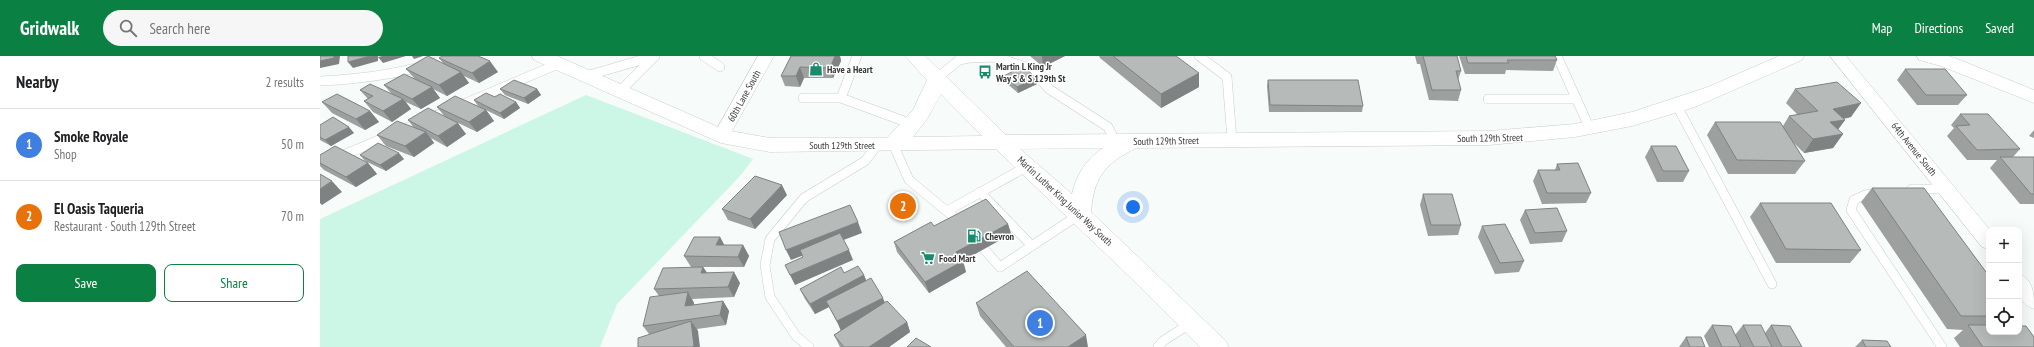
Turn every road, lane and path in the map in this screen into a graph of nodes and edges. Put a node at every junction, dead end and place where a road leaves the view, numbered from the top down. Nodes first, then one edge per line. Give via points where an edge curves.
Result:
1 (454, 56) edge
2 (656, 56) edge
3 (704, 56) edge
4 (766, 56) edge
5 (857, 56) edge
6 (914, 56) edge
7 (1199, 56) edge
8 (1557, 56) edge
9 (1795, 56) edge
10 (1838, 56) edge
11 (1926, 56) edge
12 (550, 60) edge
13 (720, 67) dead end
14 (586, 76) junction
15 (937, 78) junction
16 (320, 81) edge
17 (620, 91) junction
18 (803, 98) dead end
19 (841, 98) junction
20 (2034, 98) edge
21 (1577, 99) junction
22 (1488, 100) dead end
23 (1677, 106) junction
24 (912, 126) junction
25 (1590, 129) junction
26 (721, 136) junction
27 (1232, 140) junction
28 (1124, 141) junction
29 (1003, 142) junction
30 (885, 145) junction
31 (320, 165) edge
32 (1026, 166) junction
33 (1947, 188) junction
34 (1905, 190) edge
35 (980, 192) junction
36 (1885, 192) edge
37 (946, 211) junction
38 (1080, 214) junction
39 (962, 224) edge
40 (1986, 238) edge
41 (1032, 246) junction
42 (984, 249) dead end
43 (1772, 284) dead end
44 (2022, 286) edge
45 (2034, 301) edge
46 (1191, 323) junction
47 (809, 347) edge
48 (1158, 347) edge
49 (1216, 347) edge
50 (1942, 347) edge

1 - 16 lane via 436,64 387,76
2 - 14 lane
2 - 17 lane
3 - 13 lane
4 - 26 street, 60th Lane South
5 - 19 lane
6 - 15 street, Martin Luther King Junior Way South
7 - 27 lane via 1227,76
8 - 21 lane
9 - 23 street, South 129th Street via 1714,93
10 - 33 street, 64th Avenue South
11 - 20 street via 1948,62
12 - 14 street, South 129th Street
12 - 31 lane
14 - 17 street, South 129th Street
15 - 24 street via 927,105
15 - 28 lane via 960,60 969,58 994,57 1032,69 1048,89 1108,126
15 - 29 street, Martin Luther King Junior Way South
17 - 26 street, South 129th Street
18 - 19 lane
19 - 24 lane
21 - 22 lane
21 - 25 lane
23 - 25 street, South 129th Street
23 - 43 lane
24 - 30 street
25 - 27 street, South 129th Street via 1524,137
26 - 30 street, South 129th Street via 770,145
27 - 28 street, South 129th Street
28 - 29 street, South 129th Street
28 - 38 street via 1090,170 1081,195
29 - 30 street, South 129th Street
29 - 32 street, Martin Luther King Junior Way South
30 - 37 lane via 909,180
30 - 47 lane via 865,161 804,198 770,239 765,265 770,297 796,336
32 - 35 lane
32 - 38 street, Martin Luther King Junior Way South
33 - 34 lane
33 - 40 street, 64th Avenue South
35 - 37 lane
35 - 41 lane
36 - 50 lane via 1865,195 1854,200 1851,210
37 - 39 lane
38 - 41 lane
38 - 46 street, Martin Luther King Junior Way South
41 - 42 lane via 1000,267
44 - 45 street
46 - 48 lane
46 - 49 street, Martin Luther King Junior Way South

